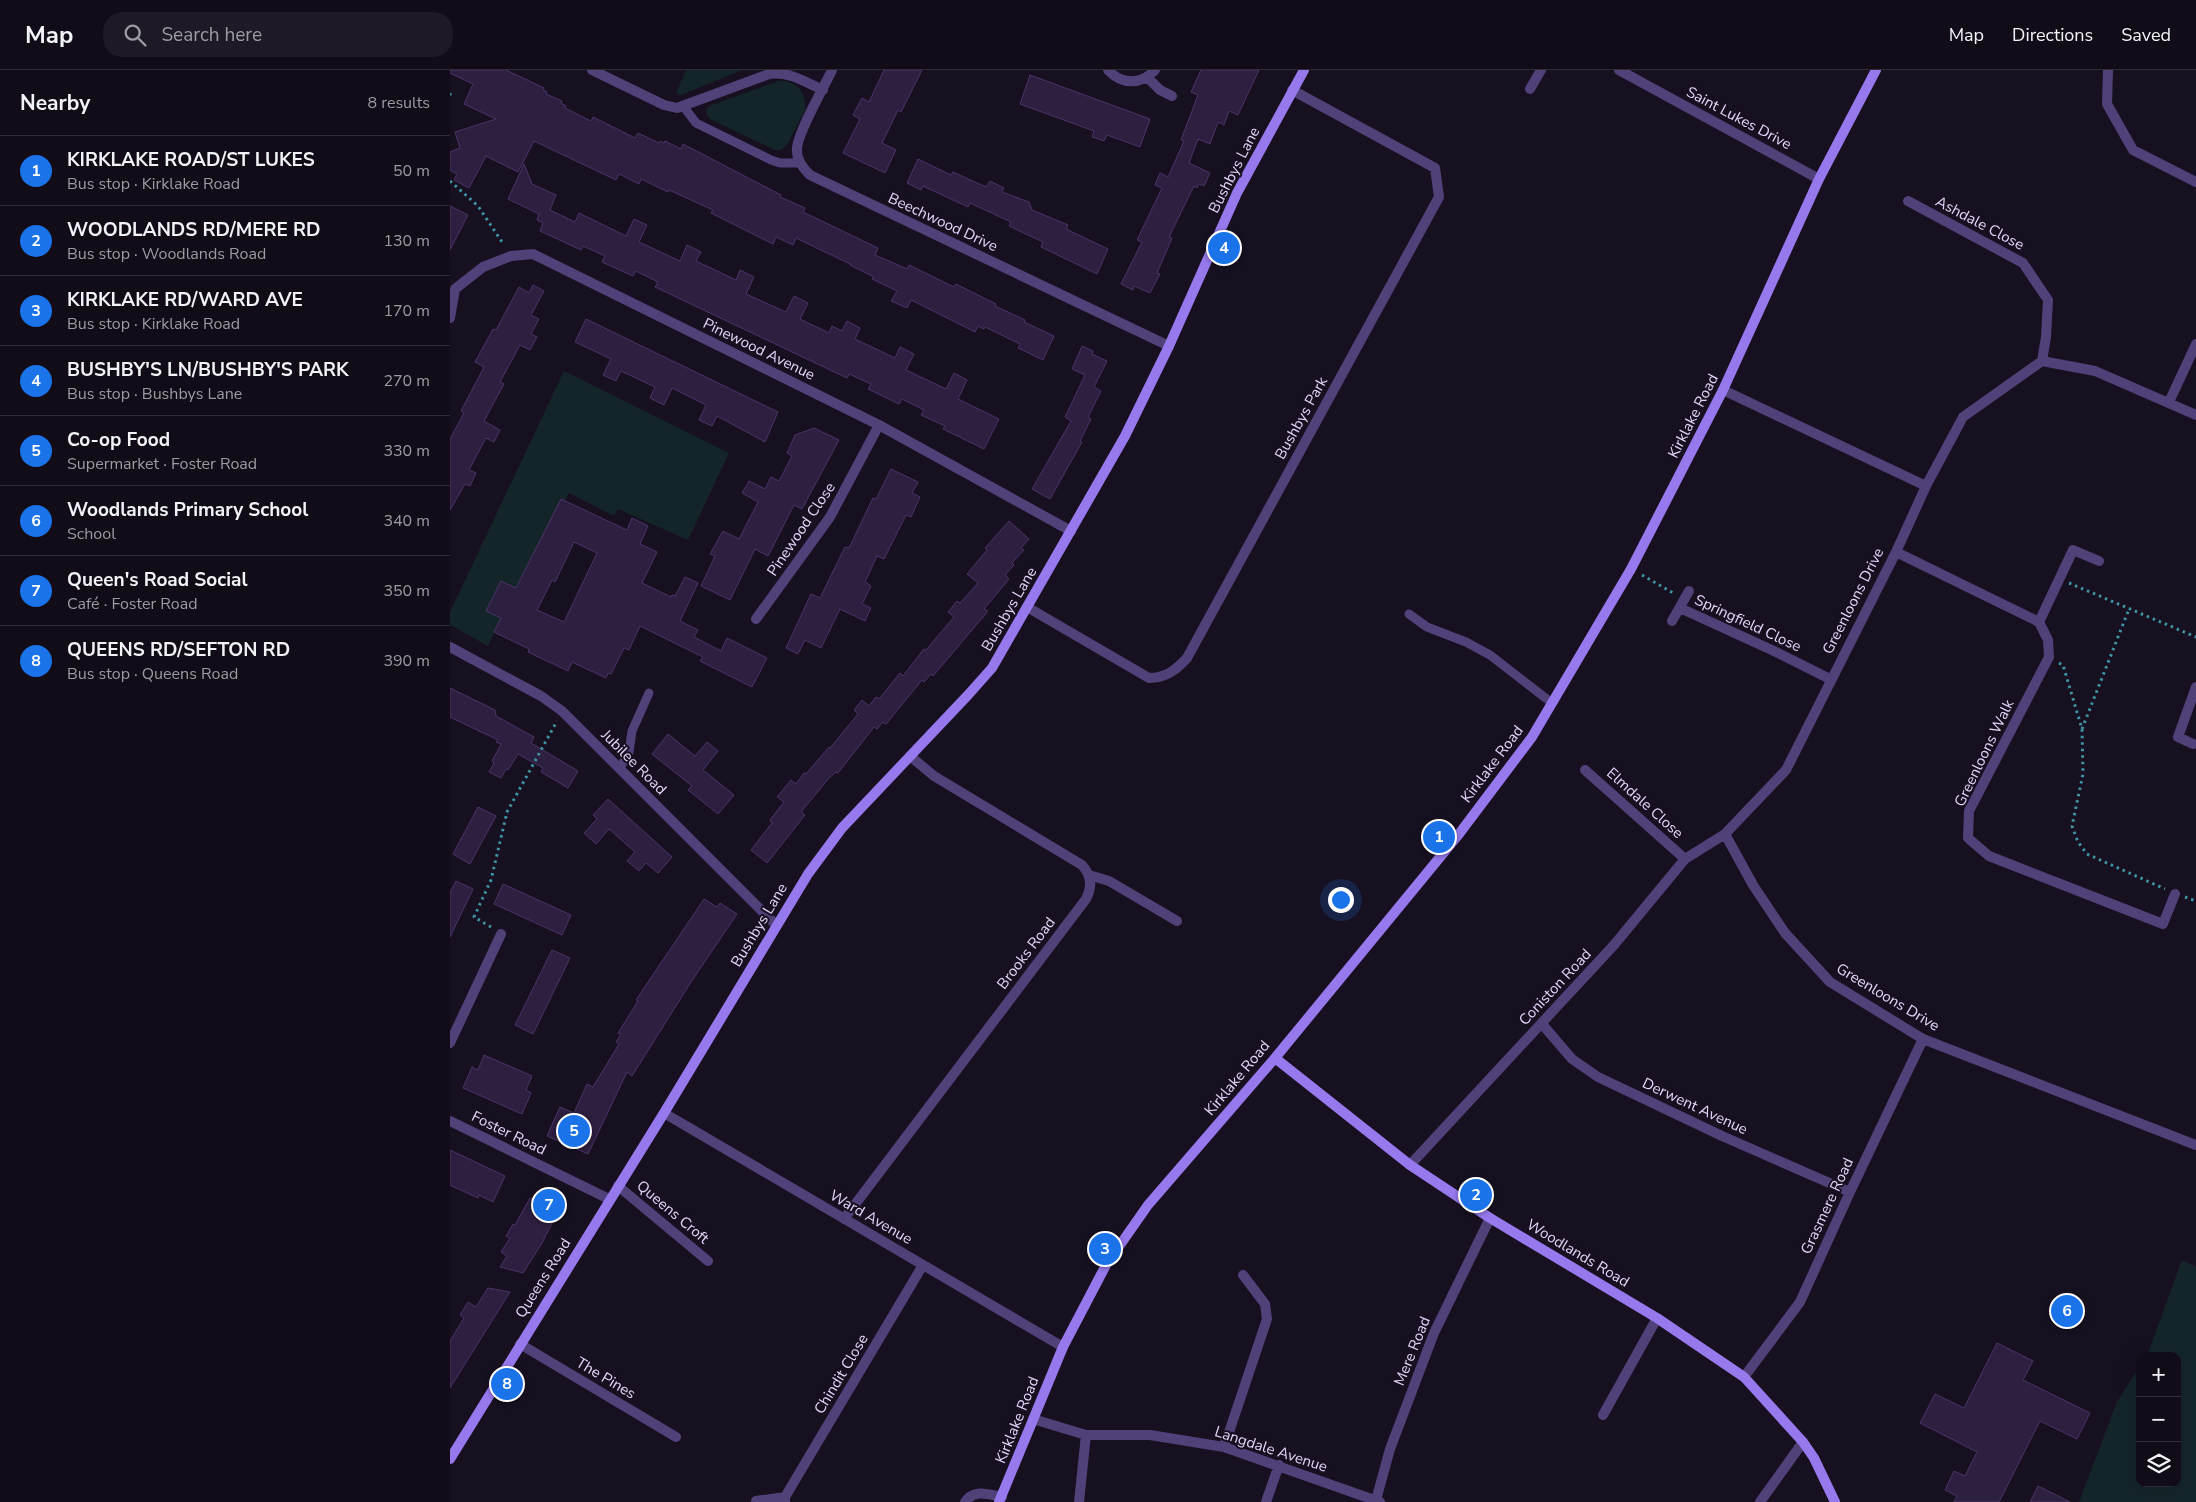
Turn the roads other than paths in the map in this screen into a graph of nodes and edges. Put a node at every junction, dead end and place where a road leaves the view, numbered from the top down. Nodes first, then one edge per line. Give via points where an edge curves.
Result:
1 (592, 70) edge
2 (832, 70) edge
3 (1108, 70) edge
4 (1304, 70) edge
5 (1541, 70) edge
6 (1619, 70) edge
7 (1876, 70) edge
8 (2108, 70) edge
9 (1151, 74) edge
10 (1530, 89) dead end
11 (822, 90) junction
12 (1292, 90) junction
13 (1172, 96) dead end
14 (684, 107) junction
15 (800, 163) junction
16 (1819, 179) junction
17 (2196, 182) edge
18 (1908, 201) dead end
19 (450, 318) edge
20 (2196, 344) edge
21 (1169, 346) junction
22 (2042, 361) junction
23 (1724, 390) junction
24 (2169, 402) junction
25 (2196, 415) edge
26 (879, 425) junction
27 (1926, 486) junction
28 (1071, 531) junction
29 (1896, 552) junction
30 (2099, 561) dead end
31 (1027, 607) junction
32 (1409, 614) dead end
33 (756, 619) dead end
34 (1672, 621) dead end
35 (2039, 622) junction
36 (450, 647) edge
37 (1830, 680) junction
38 (2196, 687) edge
39 (649, 694) dead end
40 (1552, 703) junction
41 (2193, 744) dead end
42 (910, 756) junction
43 (620, 768) junction
44 (1585, 770) dead end
45 (1724, 834) junction
46 (1685, 859) junction
47 (1089, 875) junction
48 (2176, 894) road end
49 (1177, 921) dead end
50 (776, 925) junction
51 (501, 934) road end
52 (1542, 1024) junction
53 (1923, 1039) junction
54 (450, 1042) edge
55 (1275, 1058) junction
56 (664, 1113) junction
57 (450, 1121) edge
58 (2196, 1146) edge
59 (1410, 1165) junction
60 (618, 1186) junction
61 (1850, 1192) junction
62 (609, 1199) junction
63 (1490, 1218) junction
64 (844, 1219) junction
65 (708, 1262) dead end
66 (923, 1265) junction
67 (1243, 1275) dead end
68 (1657, 1318) junction
69 (520, 1344) junction
70 (1064, 1346) junction
71 (1744, 1377) junction
72 (1603, 1415) dead end
73 (1034, 1419) junction
74 (1086, 1435) junction
75 (676, 1437) dead end
76 (1804, 1442) junction
77 (1224, 1446) junction
78 (450, 1460) edge
79 (1279, 1465) junction
80 (1000, 1499) edge
81 (785, 1500) edge
82 (756, 1501) edge
83 (1378, 1501) edge
84 (965, 1502) edge
85 (1079, 1502) edge
86 (1266, 1502) edge
87 (1760, 1502) edge
88 (1836, 1502) edge

1 - 14 street via 664,105
2 - 11 street
3 - 9 street via 1119,79 1133,82
4 - 12 street, Bushbys Lane
5 - 10 street
6 - 16 street, Saint Lukes Drive
7 - 16 street, Kirklake Road
8 - 17 street via 2107,104 2133,150
9 - 13 street via 1160,90
11 - 14 street via 778,72
11 - 15 street via 798,140
12 - 21 street, Bushbys Lane via 1237,193
12 - 31 street, Bushbys Park via 1434,168 1439,197 1187,658 1175,671 1160,678 1149,678
14 - 15 lane via 696,123 762,156 780,163
15 - 21 street, Beechwood Drive via 810,175
16 - 23 street, Kirklake Road
18 - 22 street, Ashdale Close via 2023,263 2048,300
19 - 26 street, Pinewood Avenue via 456,289 483,267 512,256 532,254
20 - 24 street
21 - 28 street, Bushbys Lane via 1125,436
22 - 24 street via 2095,371
22 - 27 street, Greenloons Drive via 1963,417
23 - 27 street
23 - 40 street, Kirklake Road via 1631,569
24 - 25 street
26 - 28 street, Pinewood Avenue
26 - 33 street, Pinewood Close via 830,517
27 - 29 street, Greenloons Drive
28 - 31 street, Bushbys Lane
29 - 35 street
29 - 37 street, Greenloons Drive
30 - 35 street via 2073,550
31 - 42 street, Bushbys Lane via 992,668
32 - 40 lane via 1427,627 1490,655
34 - 37 street, Springfield Close via 1684,600
35 - 48 street, Greenloons Walk via 2048,640 2049,657 1968,811 1968,838 1989,856 2163,924
36 - 43 street, Jubilee Road via 541,696
37 - 45 street, Greenloons Drive via 1786,770
38 - 41 street via 2178,737
39 - 43 lane via 632,731 629,752
40 - 55 street, Kirklake Road via 1532,737 1458,834
42 - 47 street via 934,776 1082,864
42 - 50 street, Bushbys Lane via 842,828
43 - 50 street, Jubilee Road
44 - 46 street, Elmdale Close
45 - 46 street, Coniston Road
45 - 53 street, Greenloons Drive via 1753,886 1786,933 1830,982
46 - 52 street, Coniston Road via 1614,945
47 - 49 street via 1109,881
47 - 64 street, Brooks Road via 1086,899
50 - 56 street, Bushbys Lane
51 - 54 street
52 - 59 street, Coniston Road
52 - 61 street, Derwent Avenue via 1572,1059 1598,1077
53 - 58 street, Greenloons Drive
53 - 61 street, Grasmere Road
55 - 59 street, Woodlands Road
55 - 70 street, Kirklake Road via 1148,1205 1106,1264
56 - 60 street, Queens Road
56 - 64 street, Ward Avenue
57 - 62 street, Foster Road
59 - 63 street, Woodlands Road
60 - 62 street, Queens Road
60 - 65 street, Queens Croft
61 - 71 street, Grasmere Road via 1800,1302
62 - 69 street, Queens Road
63 - 68 street, Woodlands Road
63 - 83 street, Mere Road via 1434,1334 1390,1449
64 - 66 street, Ward Avenue
66 - 70 street, Ward Avenue
66 - 81 street, Chindit Close
67 - 77 street via 1265,1304 1267,1319
68 - 71 street, Woodlands Road
68 - 72 street
69 - 75 street, The Pines
69 - 78 street, Queens Road
70 - 73 street, Kirklake Road
71 - 76 street, Woodlands Road
73 - 74 street, Langdale Avenue
73 - 80 street, Kirklake Road
74 - 77 street, Langdale Avenue via 1150,1435
74 - 85 street
76 - 87 street
76 - 88 street, Woodlands Road
77 - 79 street, Langdale Avenue
79 - 83 street, Langdale Avenue
79 - 86 street
80 - 84 street, Kirklake Road via 979,1492
81 - 82 street

